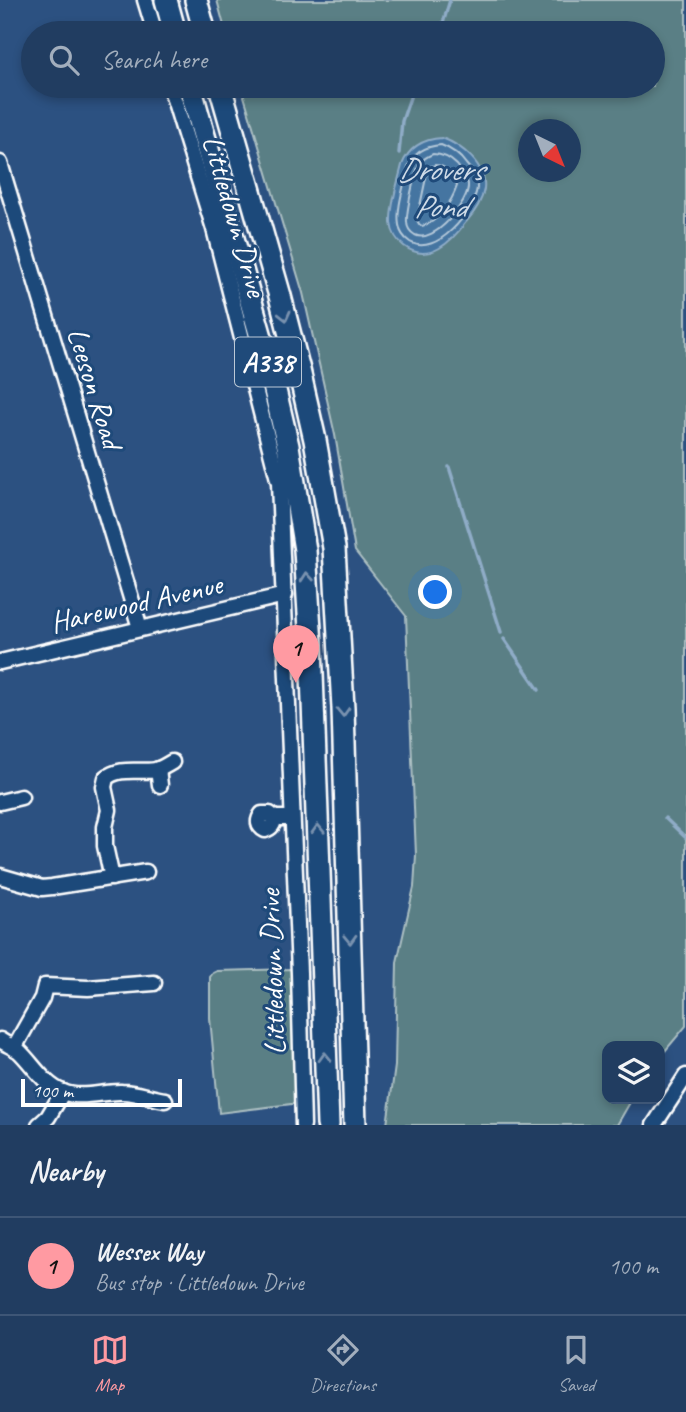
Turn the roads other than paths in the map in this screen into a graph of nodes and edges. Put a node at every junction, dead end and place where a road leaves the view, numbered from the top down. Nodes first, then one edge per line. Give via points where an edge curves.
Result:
1 (145, 0) edge
2 (166, 0) edge
3 (196, 0) edge
4 (151, 21) edge
5 (172, 21) edge
6 (202, 21) edge
7 (174, 98) edge
8 (193, 98) edge
9 (223, 98) edge
10 (0, 163) edge
11 (285, 595) junction
12 (140, 628) junction
13 (0, 662) edge
14 (172, 762) dead end
15 (158, 769) junction
16 (160, 785) dead end
17 (21, 797) dead end
18 (0, 802) edge
19 (274, 818) dead end
20 (292, 818) junction
21 (146, 872) dead end
22 (0, 876) edge
23 (112, 878) junction
24 (155, 983) dead end
25 (0, 1040) edge
26 (14, 1048) junction
27 (684, 1082) edge
28 (63, 1092) junction
29 (165, 1100) dead end
30 (39, 1125) edge
31 (303, 1125) edge
32 (328, 1125) edge
33 (355, 1125) edge
34 (654, 1125) edge

1 - 4 street
2 - 5 highway
3 - 6 highway
7 - 11 street, Littledown Drive via 214,229 279,483
32 -> 8 highway, A338 via 305,550 270,369
9 -> 33 highway, A338 via 299,370 334,548
10 - 12 street, Leeson Road
11 - 12 street, Harewood Avenue
11 - 20 street, Littledown Drive
12 - 13 street, Harewood Avenue
14 - 15 street
15 - 16 street
15 - 23 street via 114,773 106,778 105,846
17 - 18 street
19 - 20 street
20 - 31 street, Littledown Drive
21 - 23 street
22 - 23 street via 42,888
24 - 26 street via 88,988 45,981 42,998
25 - 26 street
26 - 28 street
27 - 34 street
28 - 29 street via 128,1092
28 - 30 street

